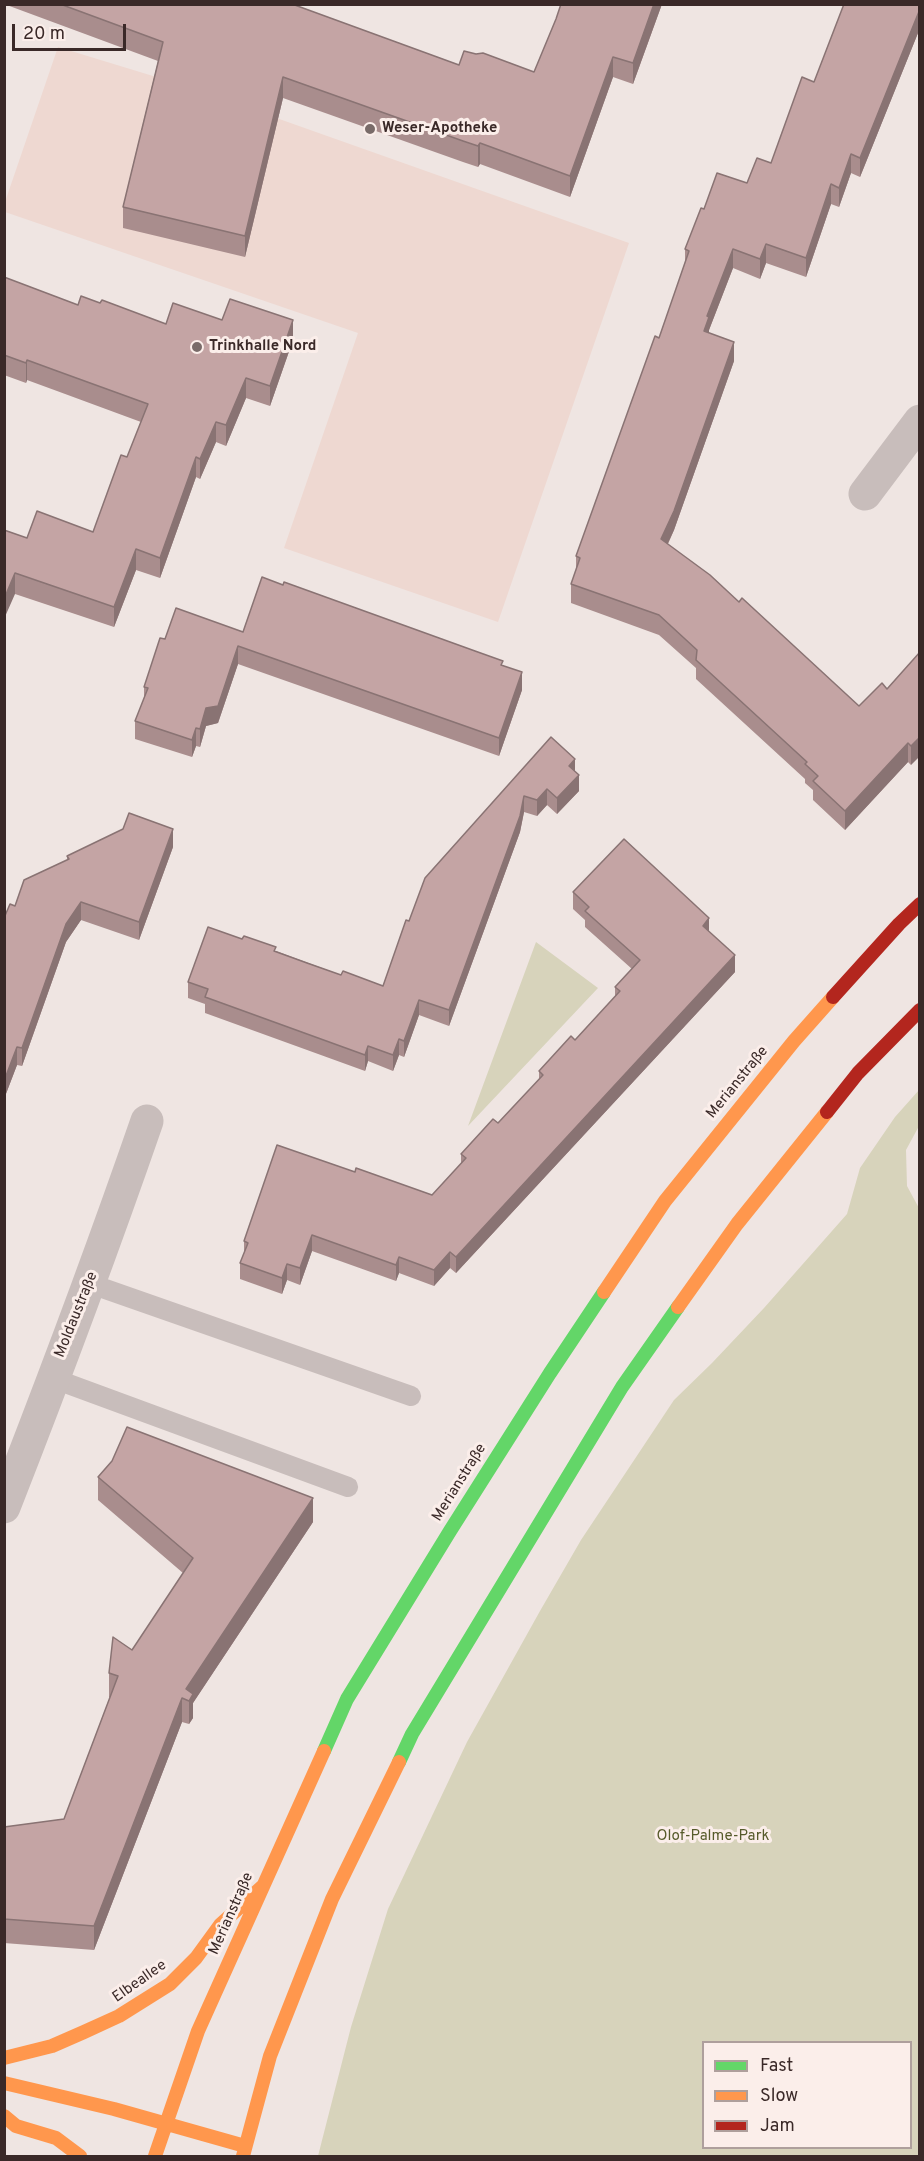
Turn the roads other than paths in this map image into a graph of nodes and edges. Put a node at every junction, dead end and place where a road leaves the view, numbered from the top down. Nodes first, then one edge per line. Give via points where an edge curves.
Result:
1 (920, 422) edge
2 (866, 494) dead end
3 (920, 904) edge
4 (920, 1010) edge
5 (147, 1121) dead end
6 (91, 1284) junction
7 (52, 1378) junction
8 (411, 1396) dead end
9 (12, 1468) edge
10 (348, 1487) dead end
11 (4, 1507) edge
12 (263, 1886) junction
13 (4, 2058) edge
14 (4, 2083) edge
15 (4, 2116) edge
16 (165, 2124) junction
17 (244, 2151) edge
18 (80, 2157) edge
19 (155, 2157) edge

1 - 2 street
3 - 12 main road, Merianstraße via 794,1041 665,1201 450,1531 347,1700
4 - 17 main road via 858,1072 738,1224 622,1387 412,1734 332,1899 270,2056
5 - 6 street, Moldaustraße
6 - 7 street, Moldaustraße
6 - 8 lane
7 - 9 street, Moldaustraße
7 - 10 lane
9 - 11 street, Moldaustraße
12 - 13 main road, Elbeallee via 220,1925 196,1958 170,1984 119,2016 84,2032 52,2046
12 - 16 main road, Merianstraße via 198,2031
14 - 16 main road
15 - 18 main road via 16,2126 56,2138
16 - 17 main road
16 - 19 main road, Merianstraße

